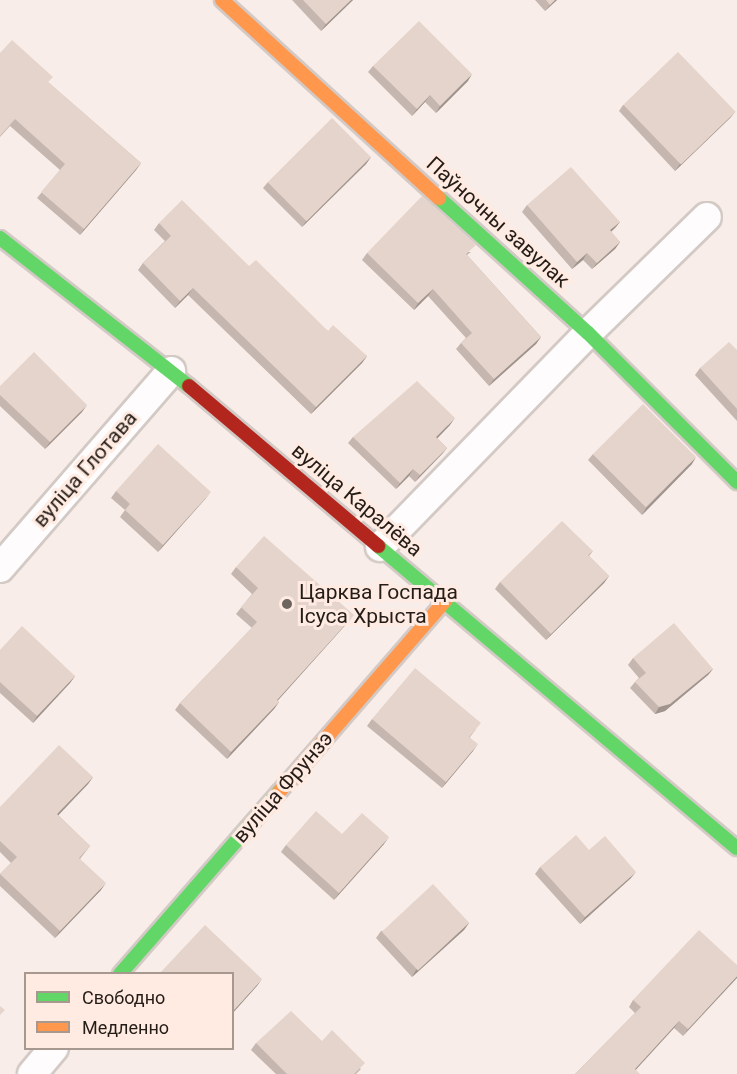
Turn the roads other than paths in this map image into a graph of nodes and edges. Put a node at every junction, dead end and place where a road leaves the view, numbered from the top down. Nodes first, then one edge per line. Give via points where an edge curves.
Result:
1 (222, 0) edge
2 (707, 217) dead end
3 (0, 238) edge
4 (588, 333) junction
5 (171, 371) junction
6 (737, 482) edge
7 (380, 547) junction
8 (0, 568) edge
9 (446, 600) junction
10 (737, 848) edge
11 (122, 972) edge
12 (52, 1050) edge
13 (32, 1074) edge

1 - 4 street, Паўночны завулак
2 - 4 street
3 - 5 street, вуліца Каралёва
4 - 6 street, Паўночны завулак
4 - 7 street
5 - 7 street, вуліца Каралёва
5 - 8 street, вуліца Глотава
7 - 9 street, вуліца Каралёва
9 - 10 street, вуліца Каралёва
9 - 11 street, вуліца Фрунзэ
12 - 13 street

